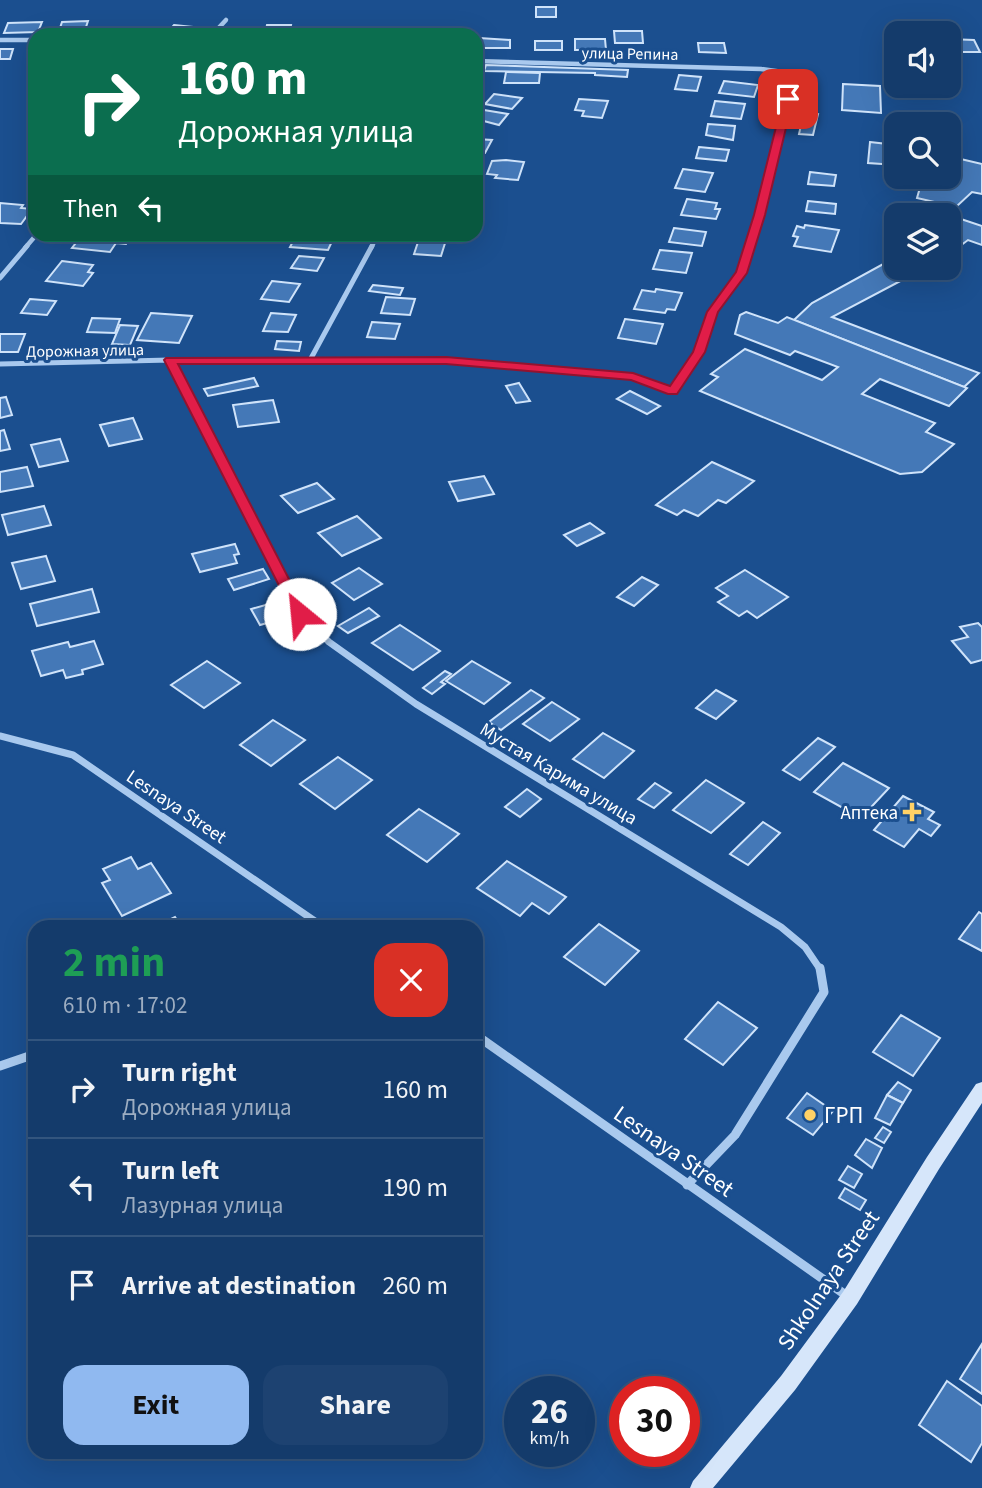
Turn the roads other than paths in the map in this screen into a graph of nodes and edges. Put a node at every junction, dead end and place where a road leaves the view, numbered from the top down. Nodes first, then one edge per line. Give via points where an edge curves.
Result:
1 (226, 20) dead end
2 (219, 28) edge
3 (0, 40) edge
4 (28, 40) edge
5 (483, 61) edge
6 (30, 242) edge
7 (374, 242) edge
8 (0, 278) edge
9 (170, 360) junction
10 (309, 362) junction
11 (0, 364) edge
12 (672, 391) joint
13 (0, 736) edge
14 (313, 920) edge
15 (483, 1040) edge
16 (28, 1056) edge
17 (0, 1066) edge
18 (982, 1089) edge
19 (687, 1185) junction
20 (850, 1298) junction
21 (700, 1488) edge

1 - 2 street
3 - 4 street
5 - 12 street, улица Репина via 723,67 783,72 792,77 760,215 741,273 712,312 699,352
6 - 8 street
7 - 10 street
9 - 10 street, Дорожная улица
9 - 11 street, Дорожная улица
9 - 19 street, Мустая Карима улица via 300,614 329,642 415,704 781,927 805,947 820,968 824,992 808,1021 735,1135
10 - 12 street, Дорожная улица via 446,361 633,377
13 - 14 street, Lesnaya Street via 73,755
15 - 19 street, Lesnaya Street
16 - 17 street
18 - 20 street, Shkolnaya Street
19 - 20 street, Lesnaya Street
20 - 21 street, Shkolnaya Street via 788,1383

